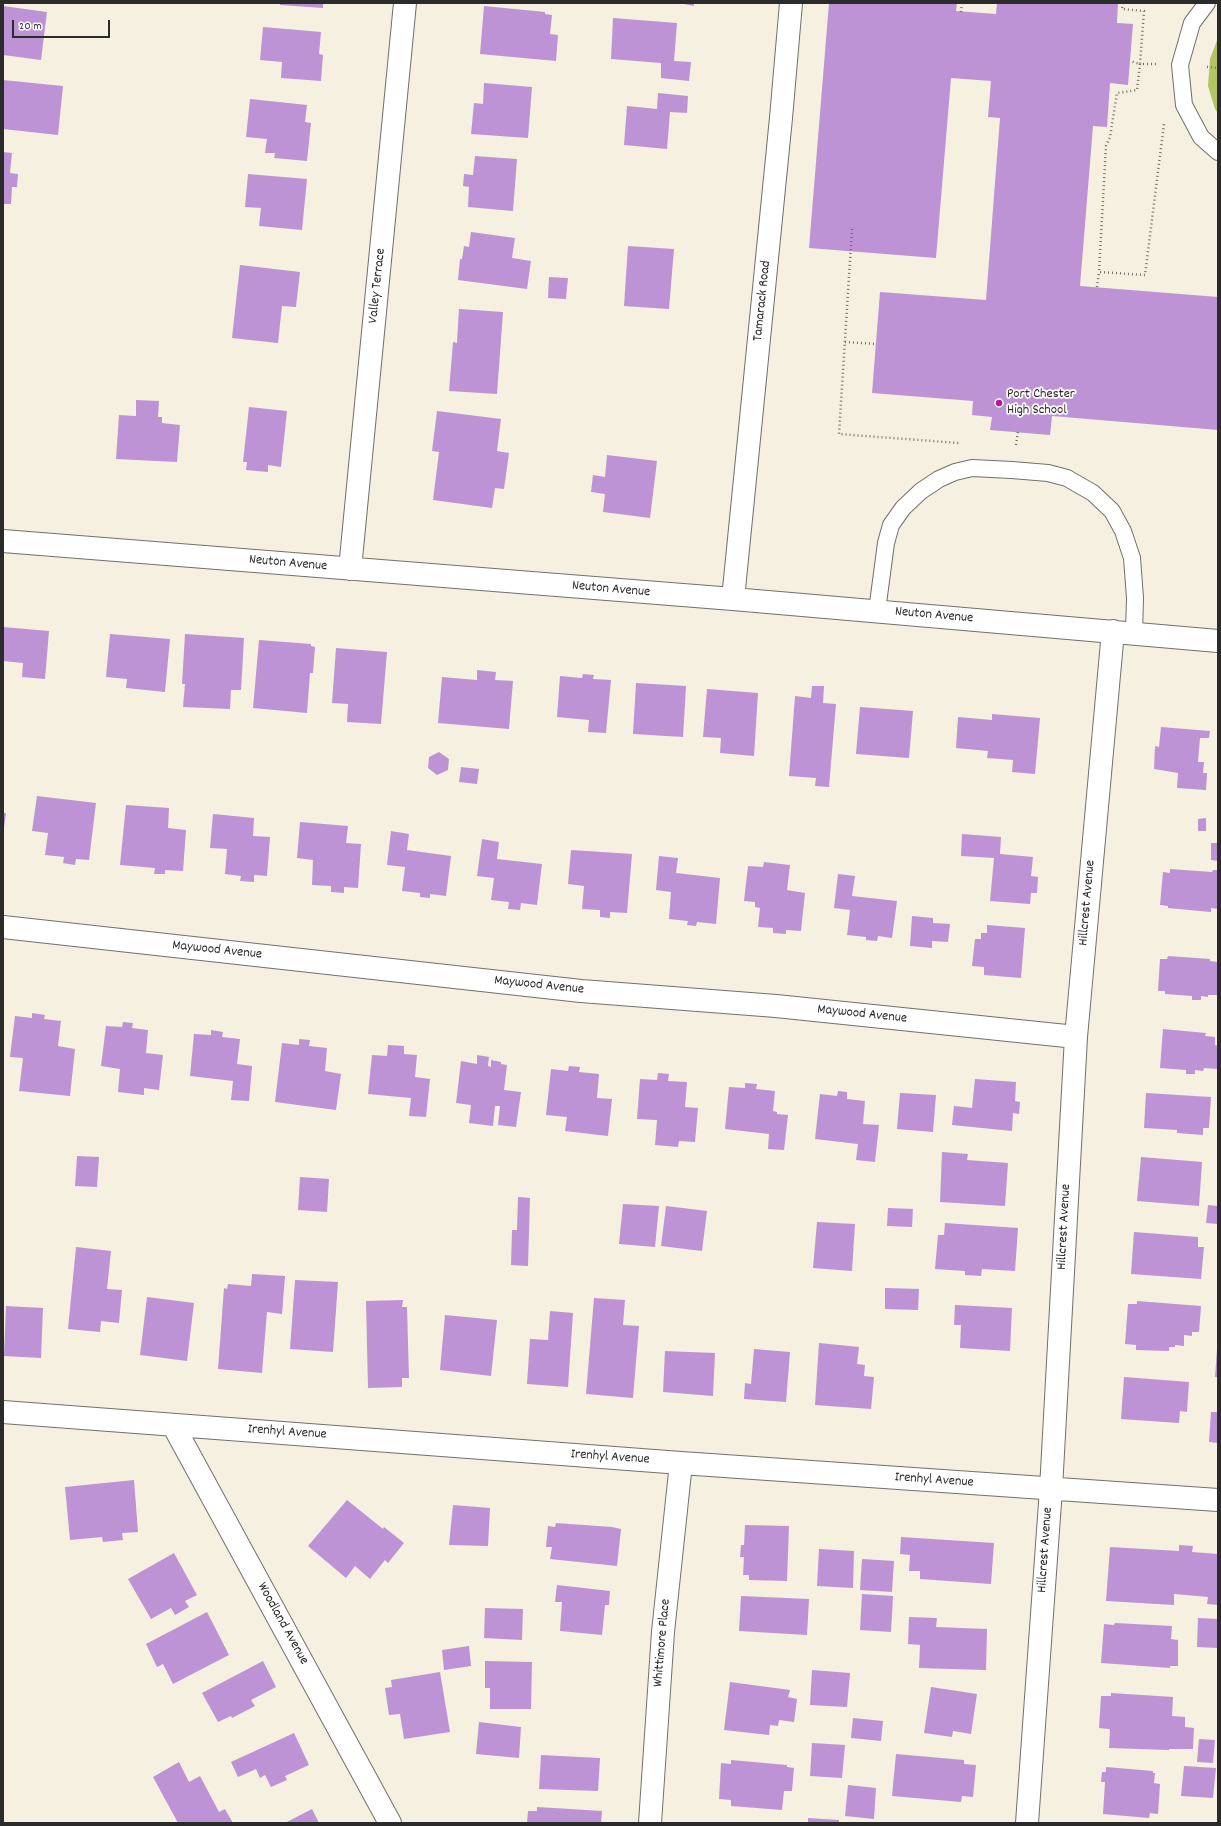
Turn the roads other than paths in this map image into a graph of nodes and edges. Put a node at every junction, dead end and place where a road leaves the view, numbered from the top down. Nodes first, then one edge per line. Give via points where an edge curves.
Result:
1 (405, 3) edge
2 (791, 3) edge
3 (1207, 3) edge
4 (1201, 137) junction
5 (1218, 152) edge
6 (1218, 160) edge
7 (3, 541) edge
8 (350, 569) junction
9 (733, 599) junction
10 (877, 611) junction
11 (1124, 632) junction
12 (1218, 641) edge
13 (3, 927) edge
14 (1076, 1037) junction
15 (3, 1412) edge
16 (174, 1425) junction
17 (681, 1463) junction
18 (1050, 1489) junction
19 (1218, 1500) edge
20 (390, 1823) edge
21 (650, 1823) edge
22 (1027, 1823) edge

1 - 8 street, Valley Terrace
2 - 9 street, Tamarack Road
3 - 4 lane via 1192,24 1180,65 1184,105
4 - 5 lane
4 - 6 lane
7 - 8 street, Neuton Avenue
8 - 9 street, Neuton Avenue
9 - 10 street, Neuton Avenue
10 - 11 street, Neuton Avenue
10 - 11 lane via 886,543 891,525 903,508 921,491 939,479 972,468 1048,473 1067,478 1093,493 1112,511 1123,531 1132,558 1135,598
11 - 12 street, Neuton Avenue
11 - 14 street, Hillcrest Avenue
13 - 14 street, Maywood Avenue via 581,991 776,1006
14 - 18 street, Hillcrest Avenue
15 - 16 street, Irenhyl Avenue
16 - 17 street, Irenhyl Avenue
16 - 20 street, Woodland Avenue
17 - 18 street, Irenhyl Avenue
17 - 21 street, Whittimore Place via 663,1632
18 - 19 street, Irenhyl Avenue
18 - 22 street, Hillcrest Avenue

